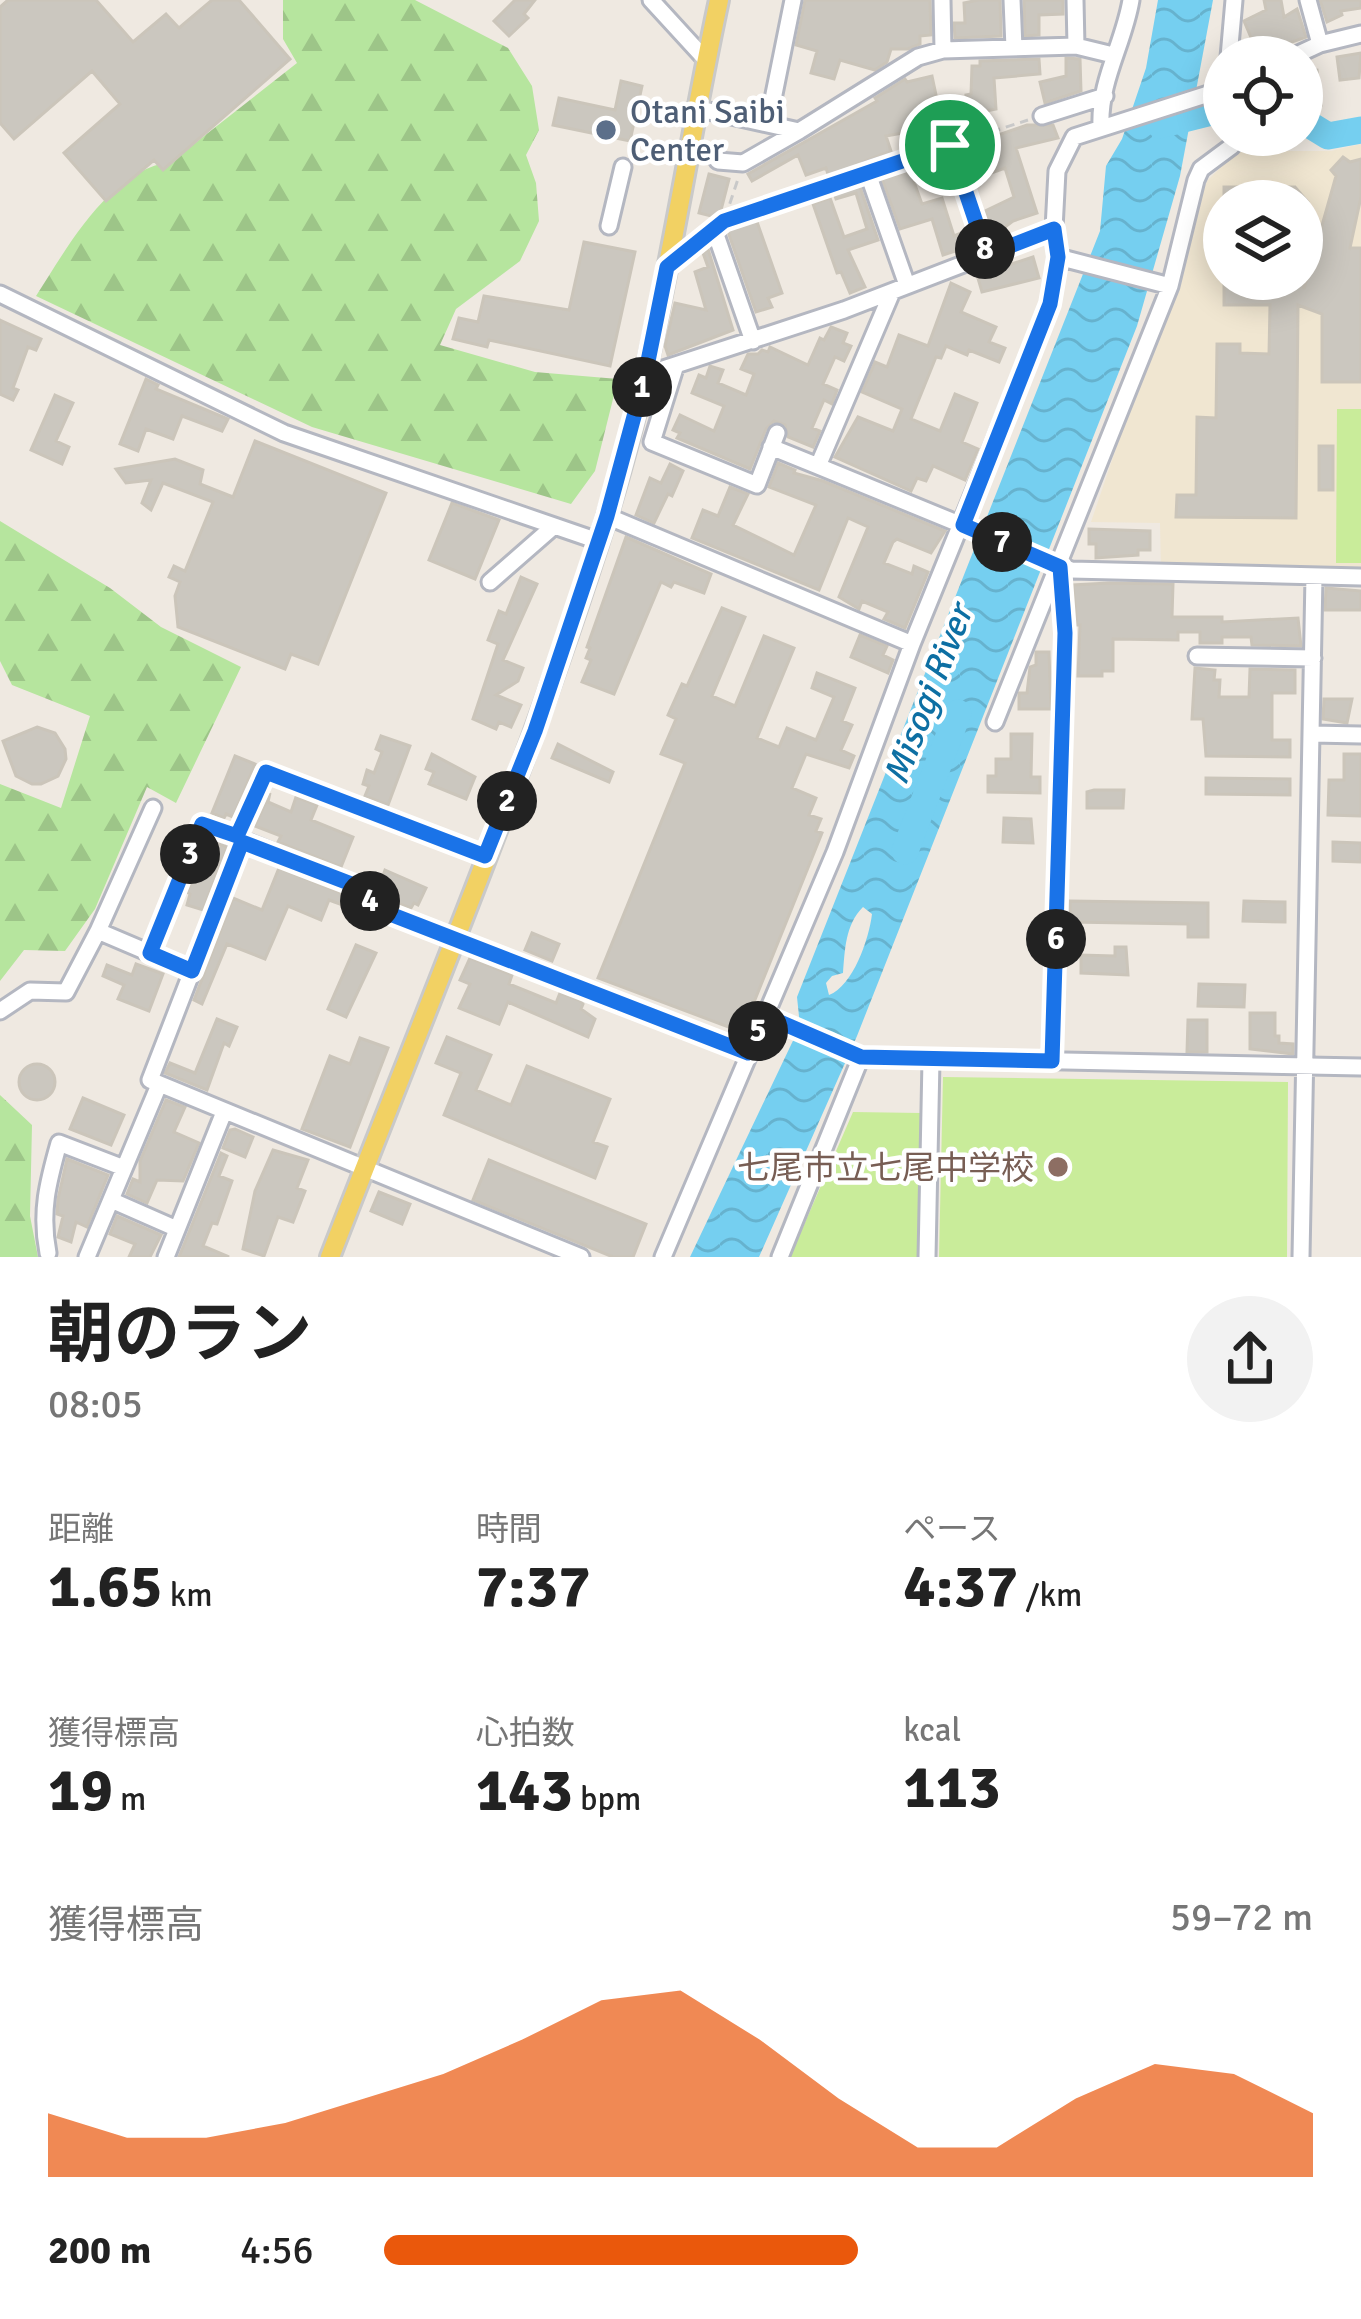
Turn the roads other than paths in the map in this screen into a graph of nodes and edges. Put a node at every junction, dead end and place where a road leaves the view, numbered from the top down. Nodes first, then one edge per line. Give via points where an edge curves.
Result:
1 (651, 0) edge
2 (719, 0) edge
3 (793, 0) edge
4 (942, 0) edge
5 (1012, 0) edge
6 (1075, 0) edge
7 (1131, 0) edge
8 (1234, 0) edge
9 (1308, 0) edge
10 (1361, 34) edge
11 (1231, 36) edge
12 (1318, 36) edge
13 (1323, 43) edge
14 (1076, 46) junction
15 (1014, 48) junction
16 (943, 50) junction
17 (1113, 55) junction
18 (706, 60) junction
19 (1203, 95) edge
20 (1105, 96) junction
21 (695, 108) junction
22 (1042, 116) road end
23 (768, 124) junction
24 (1102, 126) junction
25 (799, 130) junction
26 (1219, 156) edge
27 (718, 161) dead end
28 (622, 167) dead end
29 (609, 226) dead end
30 (1054, 229) junction
31 (987, 255) junction
32 (1058, 257) junction
33 (667, 267) junction
34 (1170, 286) junction
35 (900, 288) junction
36 (0, 294) edge
37 (752, 341) junction
38 (675, 368) junction
39 (645, 376) junction
40 (818, 466) junction
41 (607, 516) junction
42 (963, 525) junction
43 (554, 526) junction
44 (598, 541) junction
45 (1060, 567) junction
46 (1315, 576) junction
47 (1361, 577) edge
48 (490, 582) dead end
49 (911, 644) junction
50 (1197, 656) dead end
51 (1313, 658) junction
52 (995, 722) dead end
53 (1312, 734) junction
54 (1361, 734) edge
55 (154, 808) dead end
56 (239, 839) junction
57 (485, 856) junction
58 (98, 931) junction
59 (452, 941) junction
60 (150, 953) junction
61 (192, 971) junction
62 (0, 1012) edge
63 (766, 1016) junction
64 (748, 1053) junction
65 (861, 1057) junction
66 (931, 1060) junction
67 (1052, 1061) junction
68 (1305, 1066) junction
69 (1361, 1067) edge
70 (159, 1085) junction
71 (224, 1112) junction
72 (124, 1168) junction
73 (364, 1170) junction
74 (111, 1201) junction
75 (177, 1229) junction
76 (48, 1253) dead end
77 (87, 1257) edge
78 (166, 1257) edge
79 (330, 1257) edge
80 (581, 1257) edge
81 (663, 1257) edge
82 (780, 1257) edge
83 (927, 1257) edge
84 (1301, 1257) edge

1 - 18 street
2 - 18 main road
3 - 23 street
4 - 16 street
5 - 15 street
6 - 14 street
7 - 17 street
8 - 11 street
9 - 12 street
10 - 13 street
14 - 15 street
14 - 17 street
15 - 16 street
16 - 25 street via 917,57
17 - 20 street
18 - 21 main road
19 - 24 street
20 - 22 street
20 - 24 street
21 - 23 street
21 - 33 main road
23 - 25 street
24 - 30 street via 1074,137 1057,171
25 - 27 street via 743,163
26 - 34 street via 1196,179
28 - 29 street
30 - 31 street
30 - 32 street
31 - 35 street
31 - 35 street via 950,145 867,171
32 - 34 street
32 - 42 street via 1050,304
33 - 37 street via 714,229
33 - 39 main road
34 - 45 street
35 - 37 street
35 - 40 street
36 - 43 street via 284,433
37 - 38 street
38 - 39 street
38 - 40 street via 652,442 757,485 774,440
39 - 41 main road
40 - 42 street
41 - 44 main road
41 - 49 street
42 - 45 street
42 - 49 street
43 - 44 street
43 - 48 street
44 - 57 main road
45 - 46 street
45 - 52 street
45 - 67 street via 1065,633
46 - 47 street
46 - 51 street
49 - 63 street
50 - 51 street
51 - 53 street
53 - 54 street
53 - 68 street
55 - 58 street
56 - 57 street via 266,772
56 - 59 street via 367,890 372,907
56 - 60 street via 202,824
56 - 61 street
57 - 59 main road
58 - 60 street
58 - 62 street via 66,992 30,991
59 - 64 street
59 - 73 main road
60 - 61 street
61 - 70 street via 150,1080
63 - 64 street
63 - 65 street
64 - 81 street
65 - 66 street
65 - 82 street
66 - 67 street
66 - 83 street
67 - 68 street
68 - 69 street
68 - 84 street
70 - 71 street
70 - 72 street
71 - 73 street
71 - 75 street
72 - 74 street
72 - 76 street via 59,1143 44,1192
73 - 79 main road
73 - 80 street
74 - 75 street
74 - 77 street
75 - 78 street

